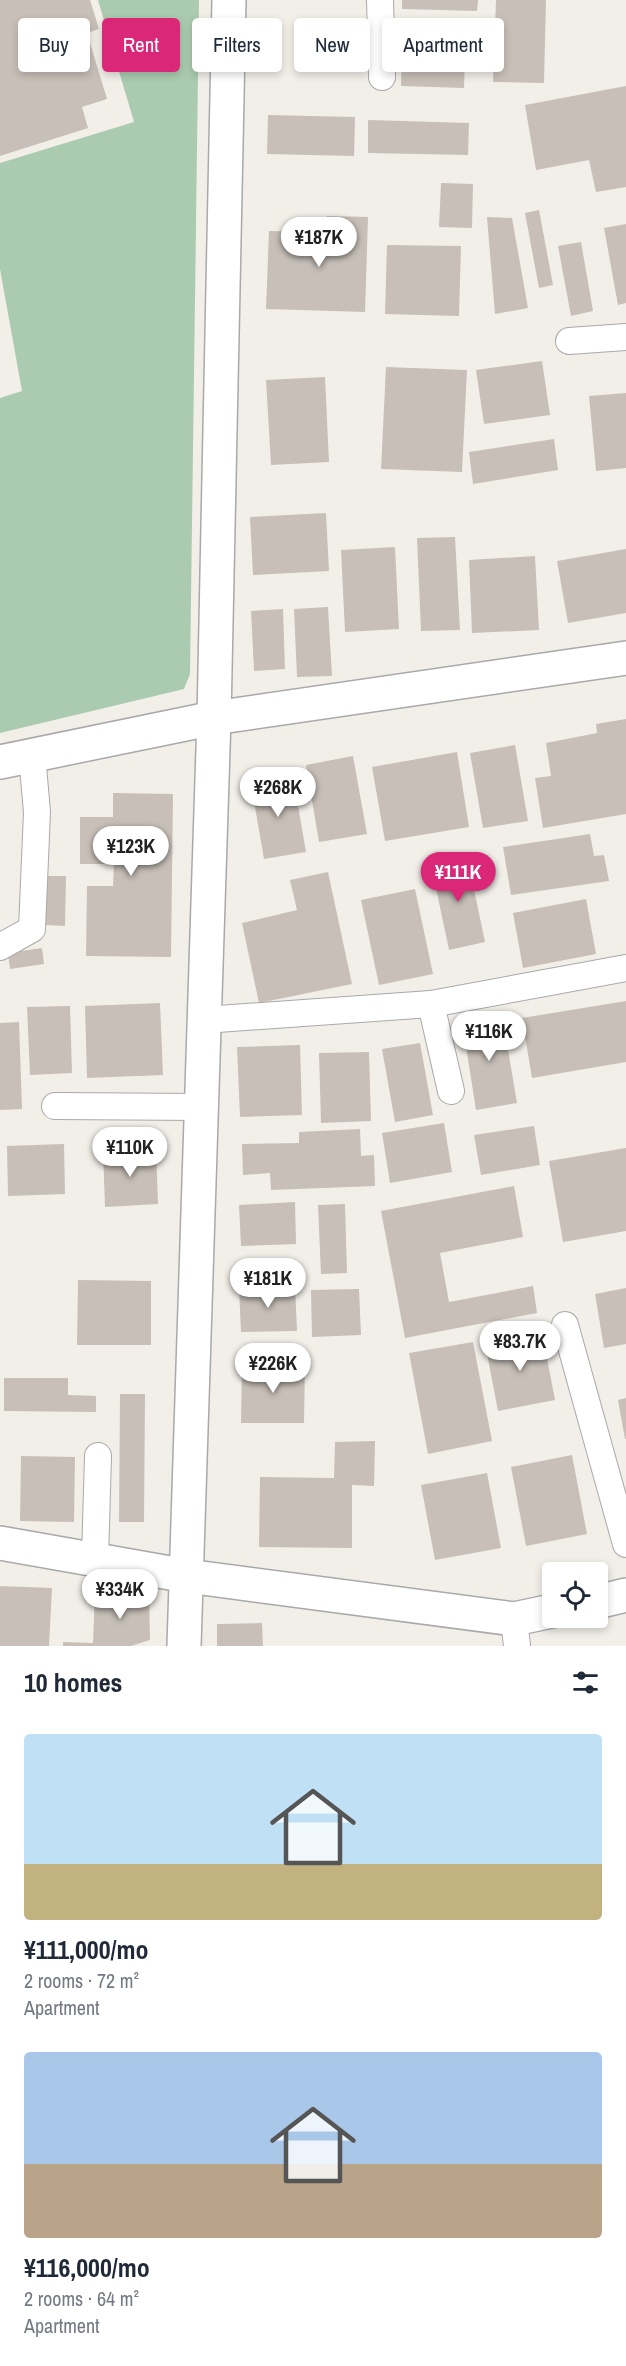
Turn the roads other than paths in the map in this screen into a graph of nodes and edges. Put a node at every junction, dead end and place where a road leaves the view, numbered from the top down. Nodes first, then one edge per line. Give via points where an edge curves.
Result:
1 (229, 0) edge
2 (380, 0) edge
3 (382, 77) dead end
4 (626, 337) edge
5 (569, 341) dead end
6 (626, 658) edge
7 (214, 718) junction
8 (32, 755) junction
9 (0, 762) edge
10 (0, 947) edge
11 (626, 968) edge
12 (431, 1004) junction
13 (204, 1020) junction
14 (451, 1091) dead end
15 (56, 1106) dead end
16 (201, 1107) junction
17 (566, 1325) dead end
18 (98, 1456) dead end
19 (0, 1543) edge
20 (626, 1544) edge
21 (95, 1559) junction
22 (187, 1576) junction
23 (626, 1595) edge
24 (608, 1599) edge
25 (542, 1617) edge
26 (515, 1633) edge
27 (184, 1646) edge

1 - 7 street
2 - 3 lane
4 - 5 lane
6 - 7 street
7 - 8 street
7 - 13 street
8 - 9 street
8 - 10 lane via 37,812 32,929
11 - 12 lane
12 - 13 lane
12 - 14 lane
13 - 16 street
15 - 16 lane
16 - 22 street
17 - 20 lane
18 - 21 lane
19 - 21 street
21 - 22 street
22 - 26 street
22 - 27 street
23 - 24 street
25 - 26 street

